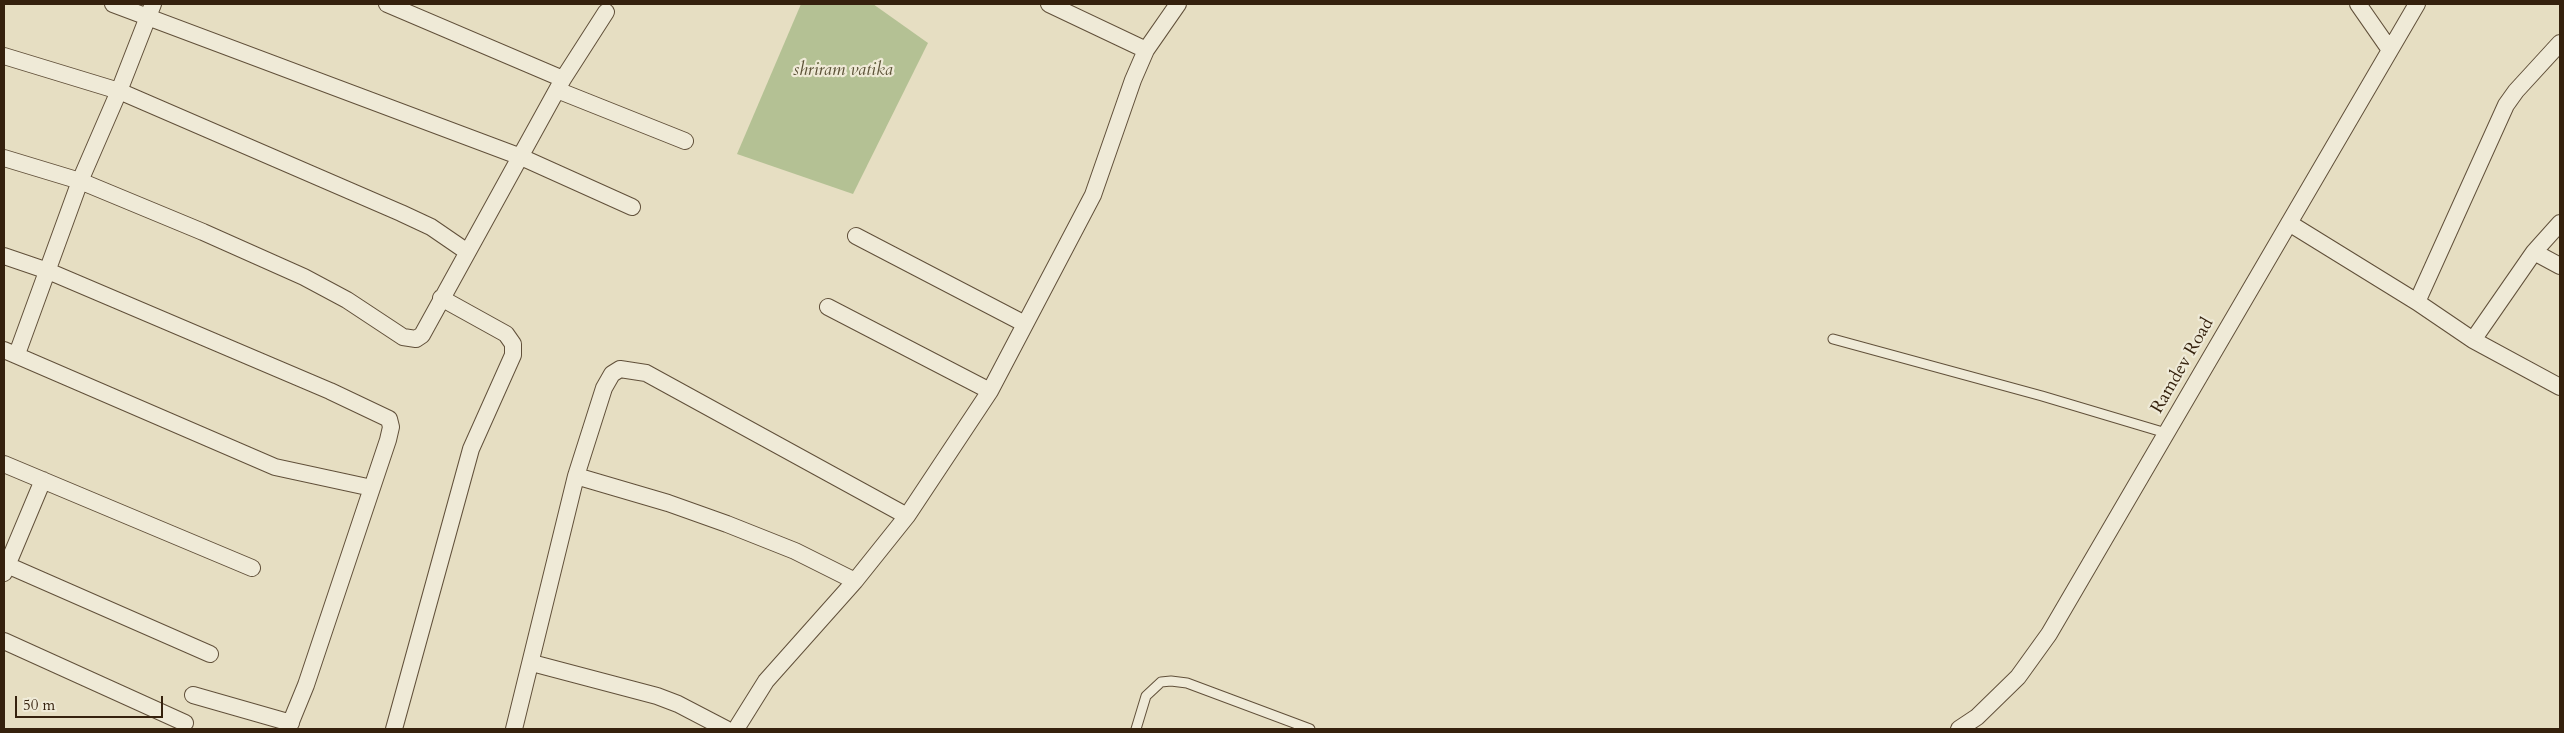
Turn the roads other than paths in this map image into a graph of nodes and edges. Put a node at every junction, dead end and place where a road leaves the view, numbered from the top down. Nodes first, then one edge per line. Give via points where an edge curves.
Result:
1 (113, 4) edge
2 (387, 4) edge
3 (1049, 4) edge
4 (1178, 4) edge
5 (2358, 4) edge
6 (2418, 4) edge
7 (150, 10) edge
8 (606, 12) dead end
9 (2560, 43) edge
10 (1146, 50) junction
11 (2390, 50) junction
12 (4, 56) edge
13 (560, 84) junction
14 (119, 92) junction
15 (685, 141) dead end
16 (4, 158) edge
17 (521, 158) junction
18 (80, 181) junction
19 (632, 207) dead end
20 (2289, 223) junction
21 (2560, 223) edge
22 (856, 236) dead end
23 (466, 251) junction
24 (2534, 252) junction
25 (4, 256) edge
26 (2560, 266) edge
27 (48, 271) junction
28 (441, 298) junction
29 (2417, 302) junction
30 (828, 307) dead end
31 (1025, 324) junction
32 (1833, 339) dead end
33 (2473, 340) junction
34 (10, 352) edge
35 (2560, 388) edge
36 (990, 390) junction
37 (2166, 433) junction
38 (4, 464) edge
39 (576, 476) junction
40 (43, 480) junction
41 (372, 488) junction
42 (907, 516) junction
43 (252, 568) dead end
44 (6, 569) edge
45 (855, 581) junction
46 (4, 640) edge
47 (210, 654) dead end
48 (532, 663) junction
49 (193, 695) dead end
50 (185, 723) dead end
51 (290, 726) edge
52 (394, 729) edge
53 (514, 729) edge
54 (726, 729) edge
55 (736, 729) edge
56 (1136, 729) edge
57 (1310, 729) edge
58 (1959, 729) edge

1 - 7 street
2 - 13 street
3 - 10 street
4 - 10 street
5 - 11 street
6 - 11 street, Ramdev Road
7 - 14 street
7 - 17 street
8 - 13 street
9 - 29 street via 2506,105
10 - 31 street via 1132,80 1093,195
11 - 20 street, Ramdev Road
12 - 14 street
13 - 15 street
13 - 17 street
14 - 18 street
14 - 23 street via 408,216
16 - 18 street
17 - 19 street
17 - 23 street
18 - 27 street
18 - 28 street via 304,277 347,300 403,337 416,339 422,335
20 - 29 street
20 - 37 street, Ramdev Road
21 - 24 street
22 - 31 street
23 - 28 street
24 - 26 street
24 - 33 street
25 - 27 street
27 - 34 street
27 - 41 street via 382,414 389,419 391,427
28 - 52 street via 506,334 513,344 513,354 471,449
29 - 33 street
30 - 36 street
31 - 36 street
32 - 37 lane
33 - 35 street
34 - 41 street via 274,467
36 - 42 street
37 - 58 street, Ramdev Road via 2049,634 2018,677 1977,717
38 - 40 street
39 - 42 street via 608,381 620,369 631,369 646,372
39 - 45 street via 727,524 795,551
39 - 48 street
40 - 43 street
40 - 44 street
41 - 51 street
42 - 45 street
44 - 47 street
45 - 55 street via 766,681
46 - 50 street
48 - 53 street
48 - 54 street via 657,696
49 - 51 street
56 - 57 lane via 1146,696 1161,682 1170,681 1187,683

